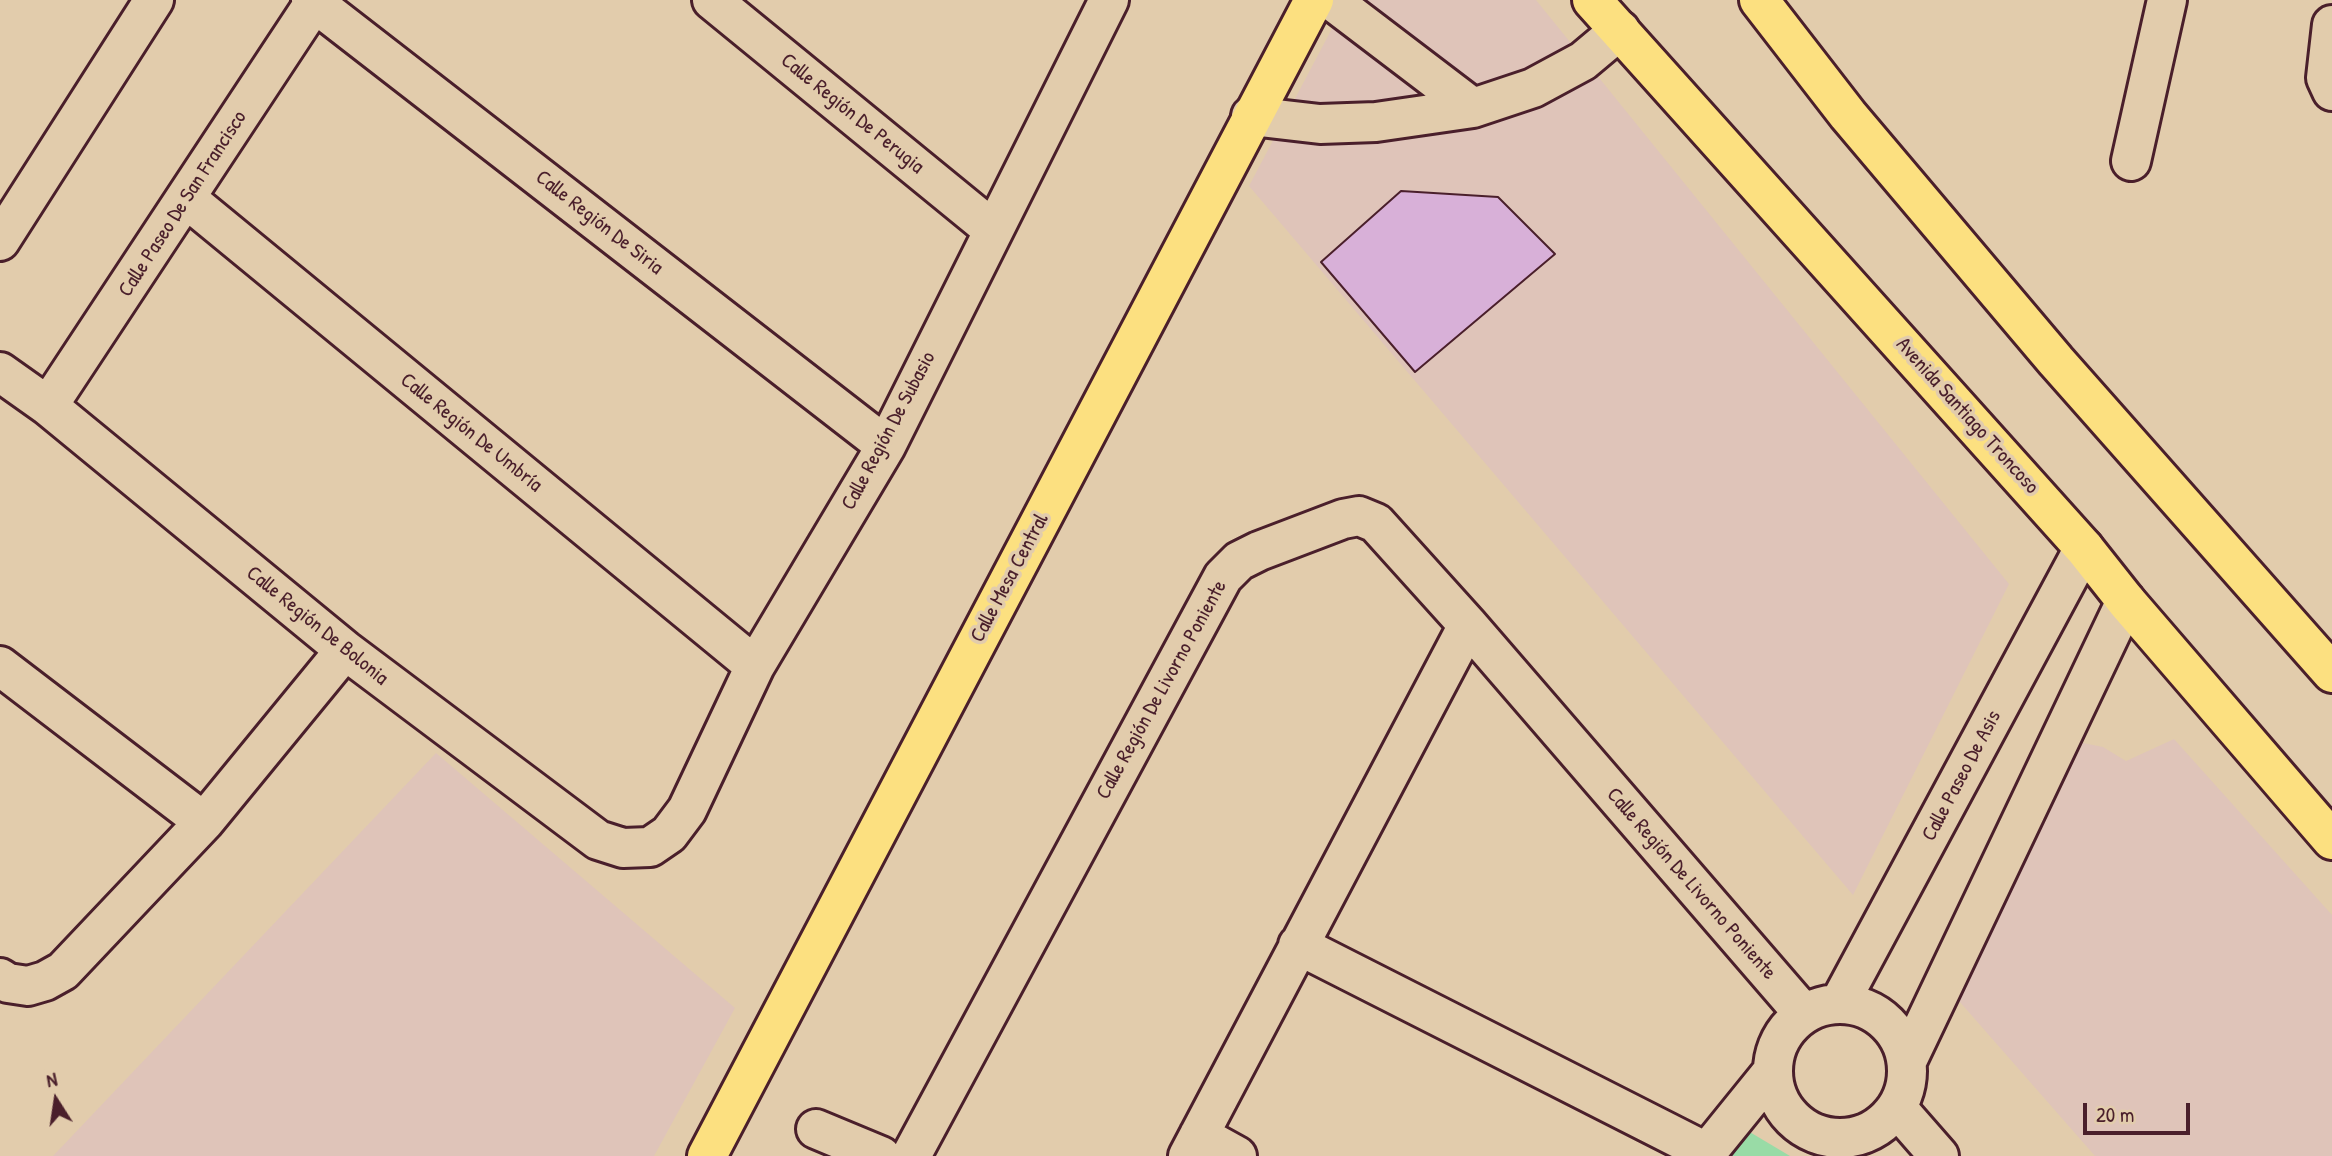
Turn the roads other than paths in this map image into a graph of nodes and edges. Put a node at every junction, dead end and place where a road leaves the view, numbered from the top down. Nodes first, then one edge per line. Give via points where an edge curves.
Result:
1 (154, 0) edge
2 (712, 0) edge
3 (1314, 0) edge
4 (1331, 0) edge
5 (1592, 0) edge
6 (1759, 0) edge
7 (2166, 0) edge
8 (314, 1) edge
9 (1098, 5) edge
10 (2332, 25) edge
11 (1619, 30) junction
12 (2329, 84) edge
13 (1473, 108) junction
14 (1251, 116) junction
15 (2131, 161) dead end
16 (187, 199) junction
17 (992, 229) junction
18 (0, 242) edge
19 (0, 372) edge
20 (48, 406) junction
21 (886, 446) junction
22 (2084, 548) junction
23 (2126, 601) junction
24 (1468, 625) junction
25 (345, 650) junction
26 (0, 666) edge
27 (755, 666) junction
28 (2332, 673) edge
29 (204, 822) junction
30 (2332, 840) edge
31 (650, 847) joint
32 (1298, 945) junction
33 (0, 978) edge
34 (1822, 1009) junction
35 (1907, 1061) junction
36 (1772, 1072) junction
37 (816, 1129) dead end
38 (1884, 1129) edge
39 (1194, 1145) edge
40 (1705, 1154) edge
41 (707, 1156) edge
42 (881, 1156) edge
43 (911, 1156) edge
44 (1237, 1156) edge
45 (1939, 1156) edge

1 - 18 street
2 - 17 street, Calle Región De Perugia
3 - 14 main road, Calle Mesa Central
4 - 13 street
5 - 11 main road, Avenida Santiago Troncoso
6 - 28 main road via 1848,115 2056,361
7 - 15 street
8 - 16 street, Calle Paseo De San Francisco
8 - 21 street, Calle Región De Siria
9 - 17 street, Calle Región De Subasio
10 - 12 street
11 - 13 street via 1583,61 1533,88
11 - 22 main road, Avenida Santiago Troncoso
13 - 14 street via 1376,122 1320,124
14 - 41 main road, Calle Mesa Central
16 - 20 street, Calle Paseo De San Francisco
16 - 27 street, Calle Región De Umbría
17 - 21 street, Calle Región De Subasio
19 - 20 street, Calle Región De Bolonia
20 - 25 street, Calle Región De Bolonia
21 - 27 street, Calle Región De Subasio
22 - 23 main road, Avenida Santiago Troncoso
22 - 34 street, Calle Paseo De Asis
23 - 30 main road, Avenida Santiago Troncoso
23 - 35 street
24 - 32 street
24 - 34 street, Calle Región De Livorno Poniente
24 - 43 street, Calle Región De Livorno Poniente via 1376,523 1359,516 1239,561 1223,577
25 - 29 street
25 - 31 street, Calle Región De Bolonia via 598,840 622,848
26 - 29 street
27 - 31 street, Calle Región De Subasio via 687,810 669,834
29 - 33 street via 63,971 28,986 8,984
32 - 39 street
32 - 40 street
34 - 35 street via 1858,1007 1876,1014 1891,1027
34 - 36 street via 1790,1025 1780,1039
35 - 38 street via 1907,1077
36 - 38 street via 1775,1094 1786,1112 1812,1132 1844,1139
36 - 40 street
37 - 42 street
38 - 45 street
39 - 44 street

